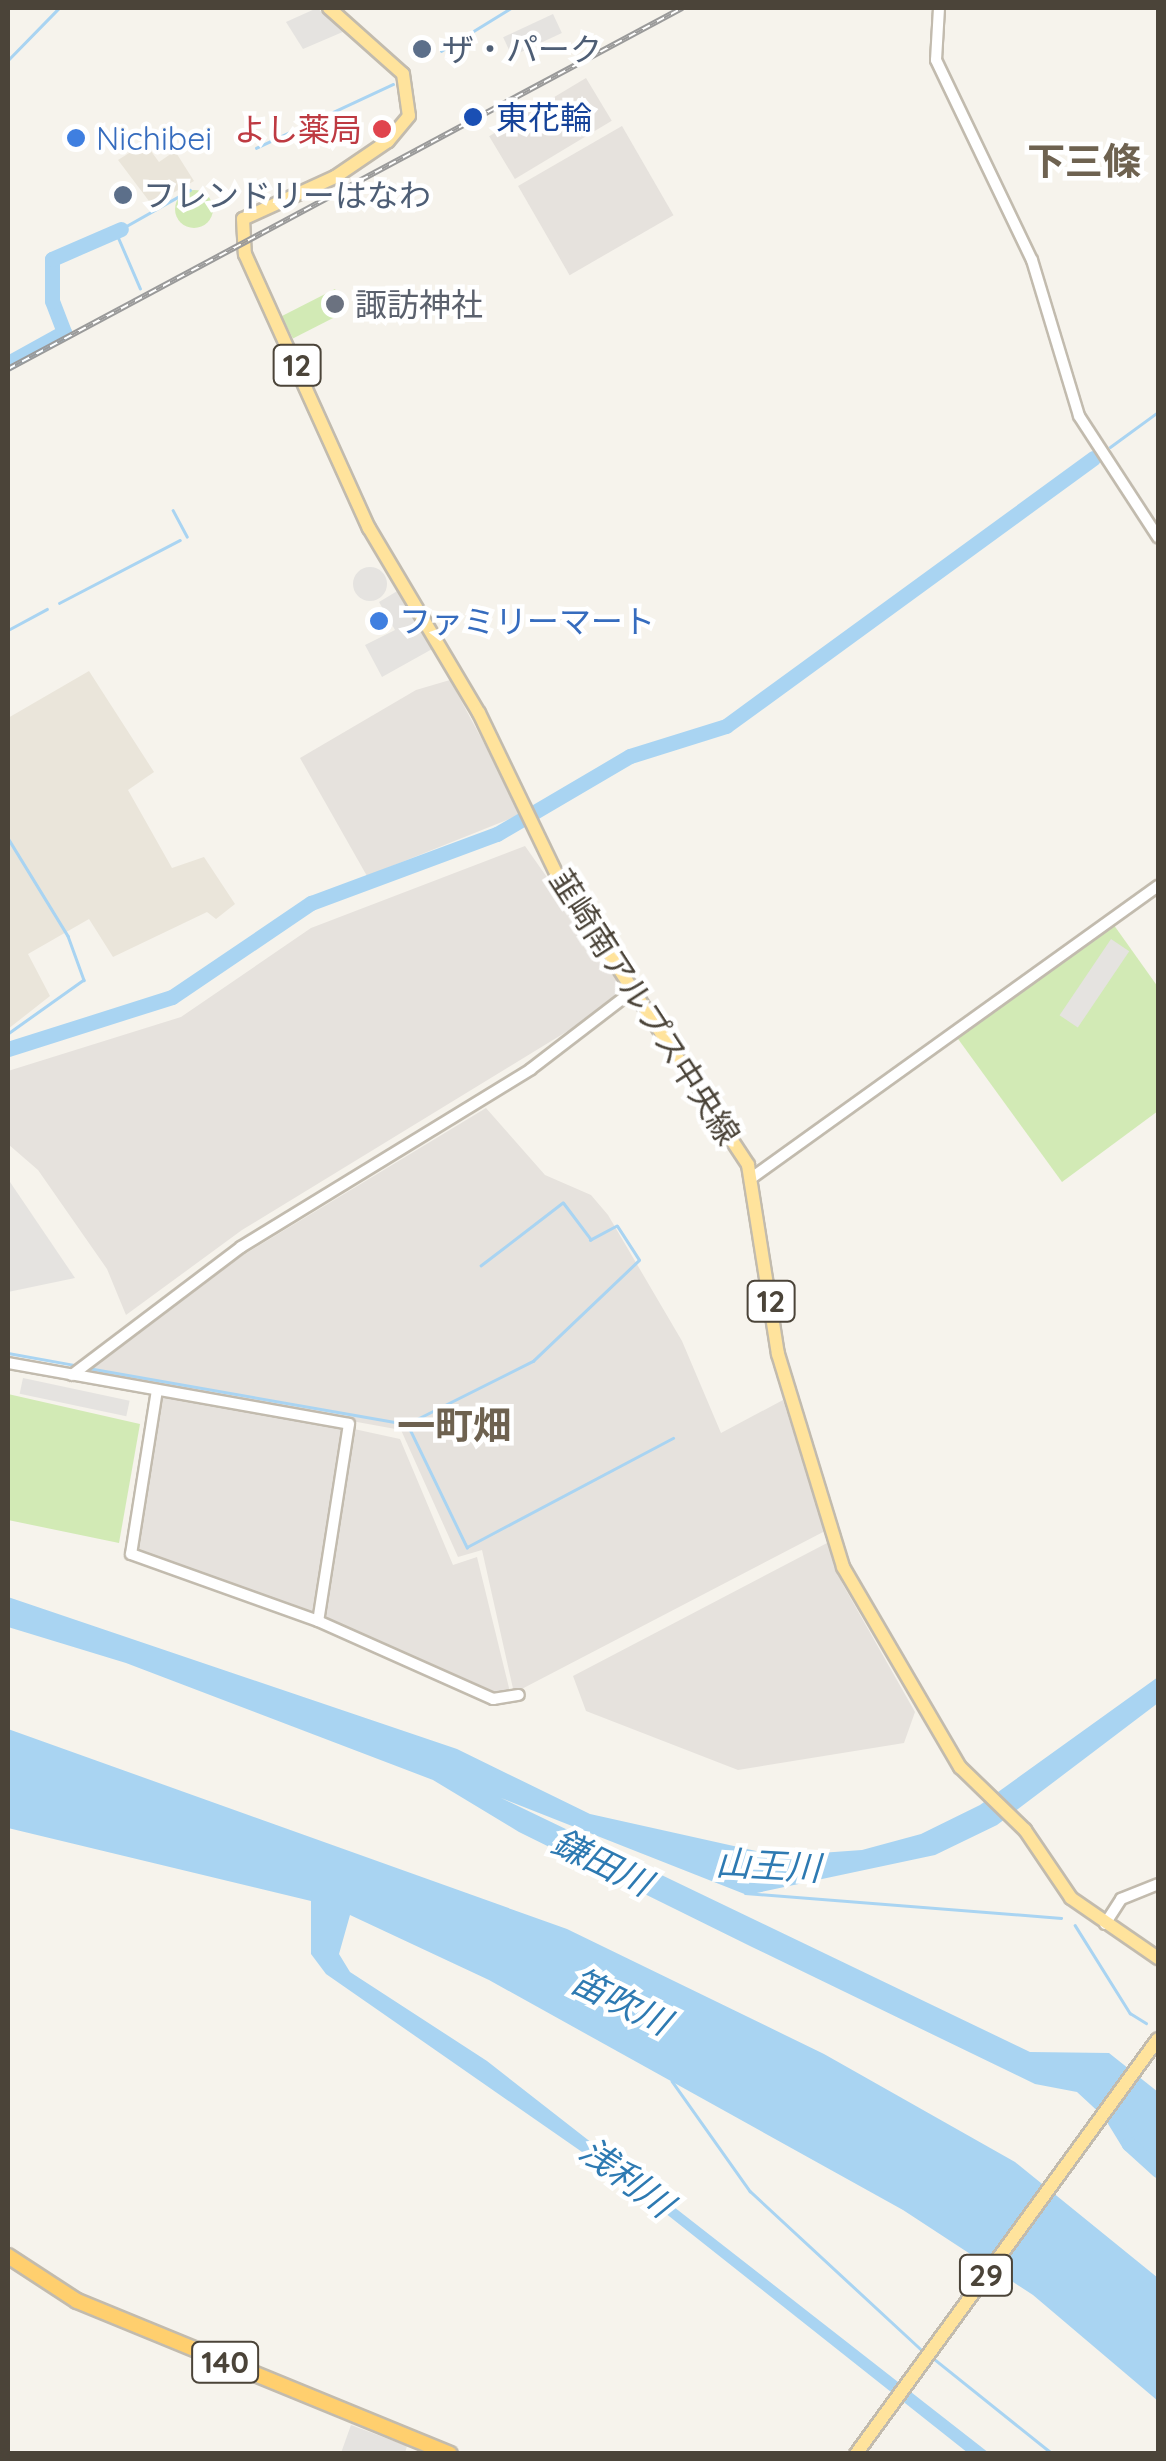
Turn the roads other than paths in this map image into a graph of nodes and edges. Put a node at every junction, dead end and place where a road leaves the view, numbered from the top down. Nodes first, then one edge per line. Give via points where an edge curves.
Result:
1 (328, 8) edge
2 (939, 8) edge
3 (1158, 537) edge
4 (1158, 886) edge
5 (634, 990) junction
6 (753, 1177) junction
7 (8, 1363) edge
8 (72, 1375) junction
9 (157, 1390) junction
10 (318, 1621) junction
11 (519, 1695) dead end
12 (1158, 1884) edge
13 (1105, 1924) junction
14 (1158, 1958) edge
15 (1158, 2039) edge
16 (8, 2256) edge
17 (450, 2454) edge
18 (856, 2454) edge

1 - 5 main road, 韮崎南アルプス中央線 / 12 via 403,74 408,116 388,140 335,177 243,220 238,236 369,528 479,713 570,899
2 - 3 street via 936,60 1032,260 1079,416
4 - 6 street
5 - 6 main road, 韮崎南アルプス中央線 / 12
5 - 8 street via 542,1062 242,1248
6 - 13 main road, 韮崎南アルプス中央線 / 12 via 778,1354 843,1567 942,1744 1024,1829 1071,1898
7 - 8 street
8 - 9 street
9 - 10 street via 131,1554
9 - 10 street via 348,1424
10 - 11 street via 493,1699
12 - 13 street via 1121,1899
13 - 14 main road, 韮崎南アルプス中央線 / 12
15 - 18 main road, 29
16 - 17 highway, 140 via 77,2301

